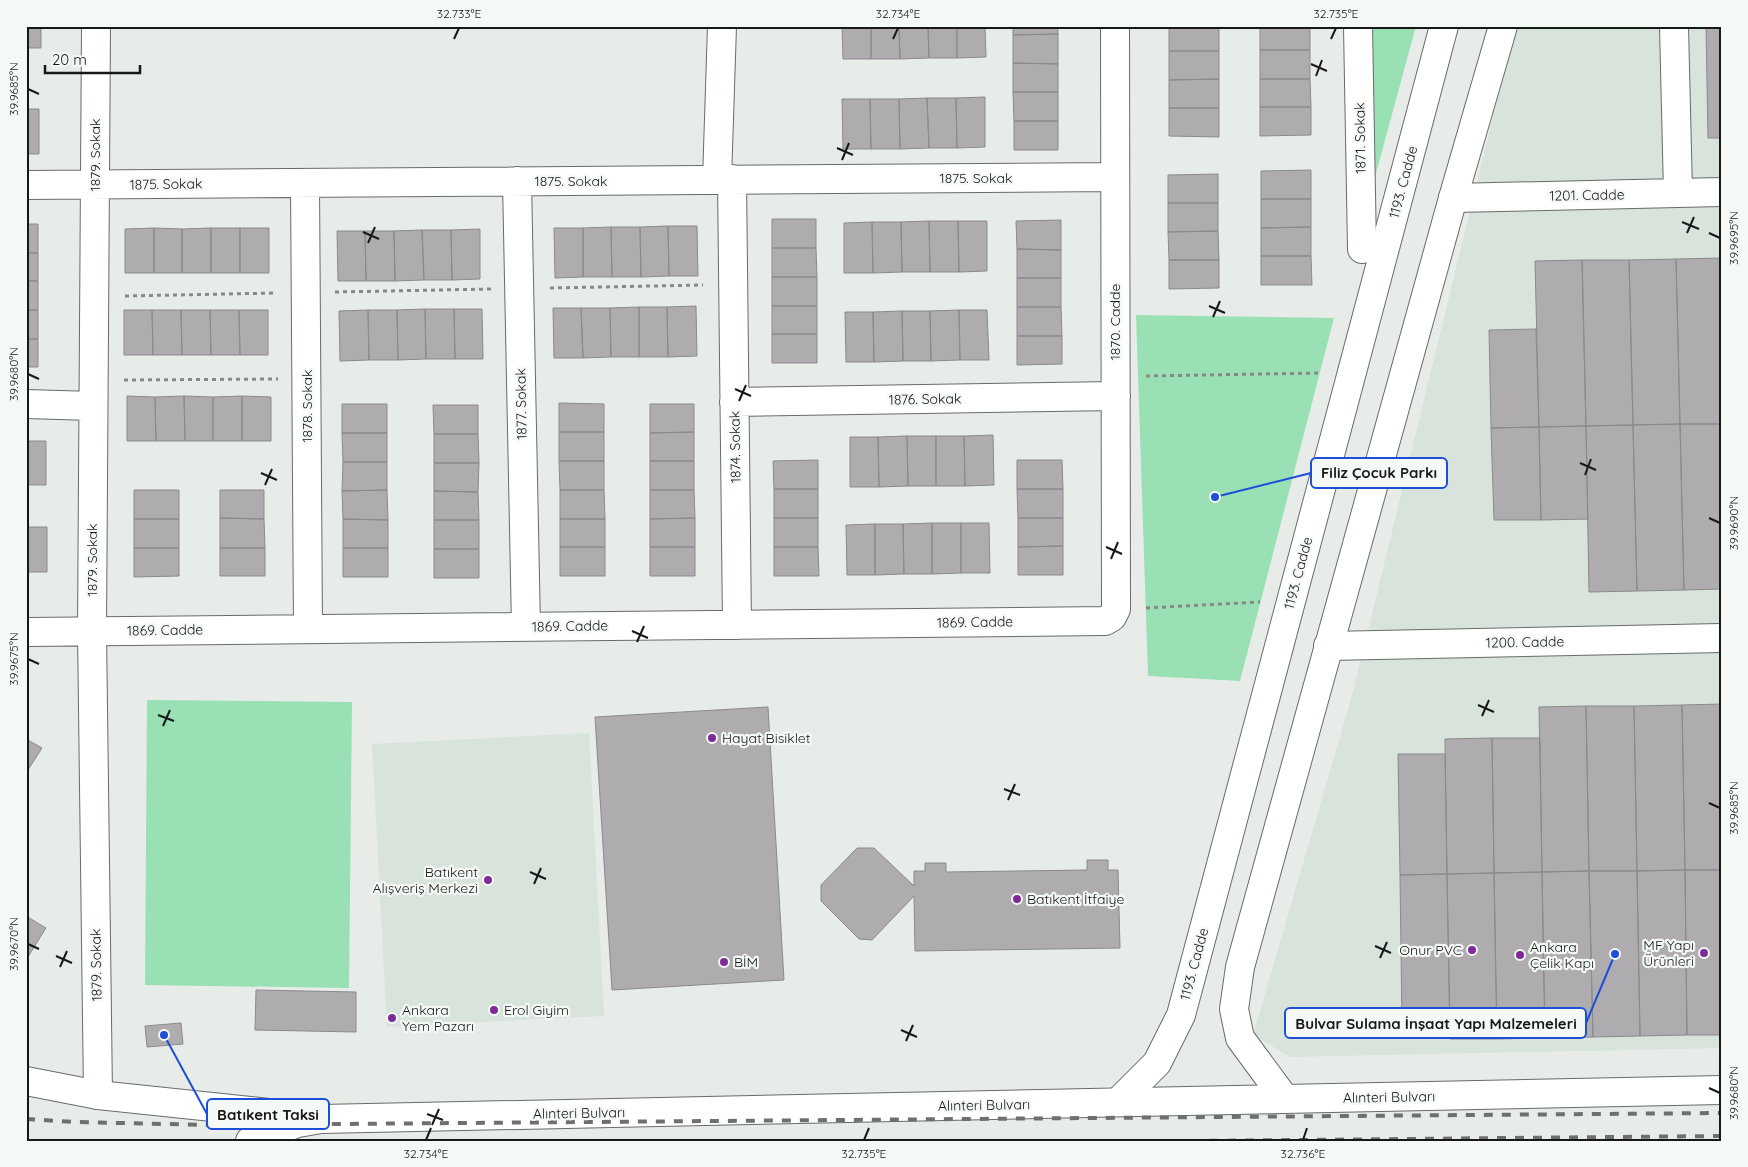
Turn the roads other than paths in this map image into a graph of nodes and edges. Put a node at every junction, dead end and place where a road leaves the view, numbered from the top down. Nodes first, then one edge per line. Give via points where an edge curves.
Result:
1 (96, 26) edge
2 (722, 26) edge
3 (1115, 26) edge
4 (1358, 26) edge
5 (1444, 26) edge
6 (1504, 26) edge
7 (1674, 26) edge
8 (1115, 177) junction
9 (724, 179) junction
10 (517, 181) junction
11 (305, 183) junction
12 (95, 184) junction
13 (26, 185) edge
14 (1722, 192) edge
15 (1678, 193) junction
16 (1453, 198) junction
17 (1362, 249) dead end
18 (1116, 386) junction
19 (93, 393) junction
20 (734, 402) junction
21 (26, 404) edge
22 (1114, 613) joint
23 (737, 625) junction
24 (526, 627) junction
25 (308, 629) junction
26 (92, 631) junction
27 (26, 632) edge
28 (1722, 638) edge
29 (1328, 646) junction
30 (26, 1081) edge
31 (1722, 1090) edge
32 (98, 1095) junction
33 (1285, 1099) junction
34 (1118, 1102) junction
35 (321, 1119) junction
36 (250, 1141) edge

1 - 12 street, 1879. Sokak
2 - 9 street, 1874. Sokak
3 - 8 street, 1870. Cadde
4 - 17 street, 1871. Sokak
5 - 34 street, 1193. Cadde via 1181,1015 1157,1063
6 - 16 street
7 - 15 street
8 - 9 street, 1875. Sokak
8 - 18 street, 1870. Cadde
9 - 10 street, 1875. Sokak
9 - 20 street, 1874. Sokak via 733,284
10 - 11 street, 1875. Sokak
10 - 24 street, 1877. Sokak
11 - 12 street, 1875. Sokak
11 - 25 street, 1878. Sokak
12 - 13 street, 1875. Sokak
12 - 19 street, 1879. Sokak
14 - 15 street, 1201. Cadde
15 - 16 street, 1201. Cadde
16 - 29 street
18 - 20 street, 1876. Sokak
18 - 22 street, 1870. Cadde
19 - 21 street
19 - 26 street, 1879. Sokak
20 - 23 street, 1874. Sokak
22 - 23 street, 1869. Cadde via 1105,621
23 - 24 street, 1869. Cadde
24 - 25 street, 1869. Cadde
25 - 26 street, 1869. Cadde
26 - 27 street, 1869. Cadde
26 - 32 street, 1879. Sokak
28 - 29 street, 1200. Cadde
29 - 33 street via 1240,966 1234,1010 1240,1038
30 - 32 street
31 - 33 street, Alınteri Bulvarı
32 - 35 street
33 - 34 street, Alınteri Bulvarı
34 - 35 street, Alınteri Bulvarı
35 - 36 street, Alınteri Bulvarı via 298,1123

